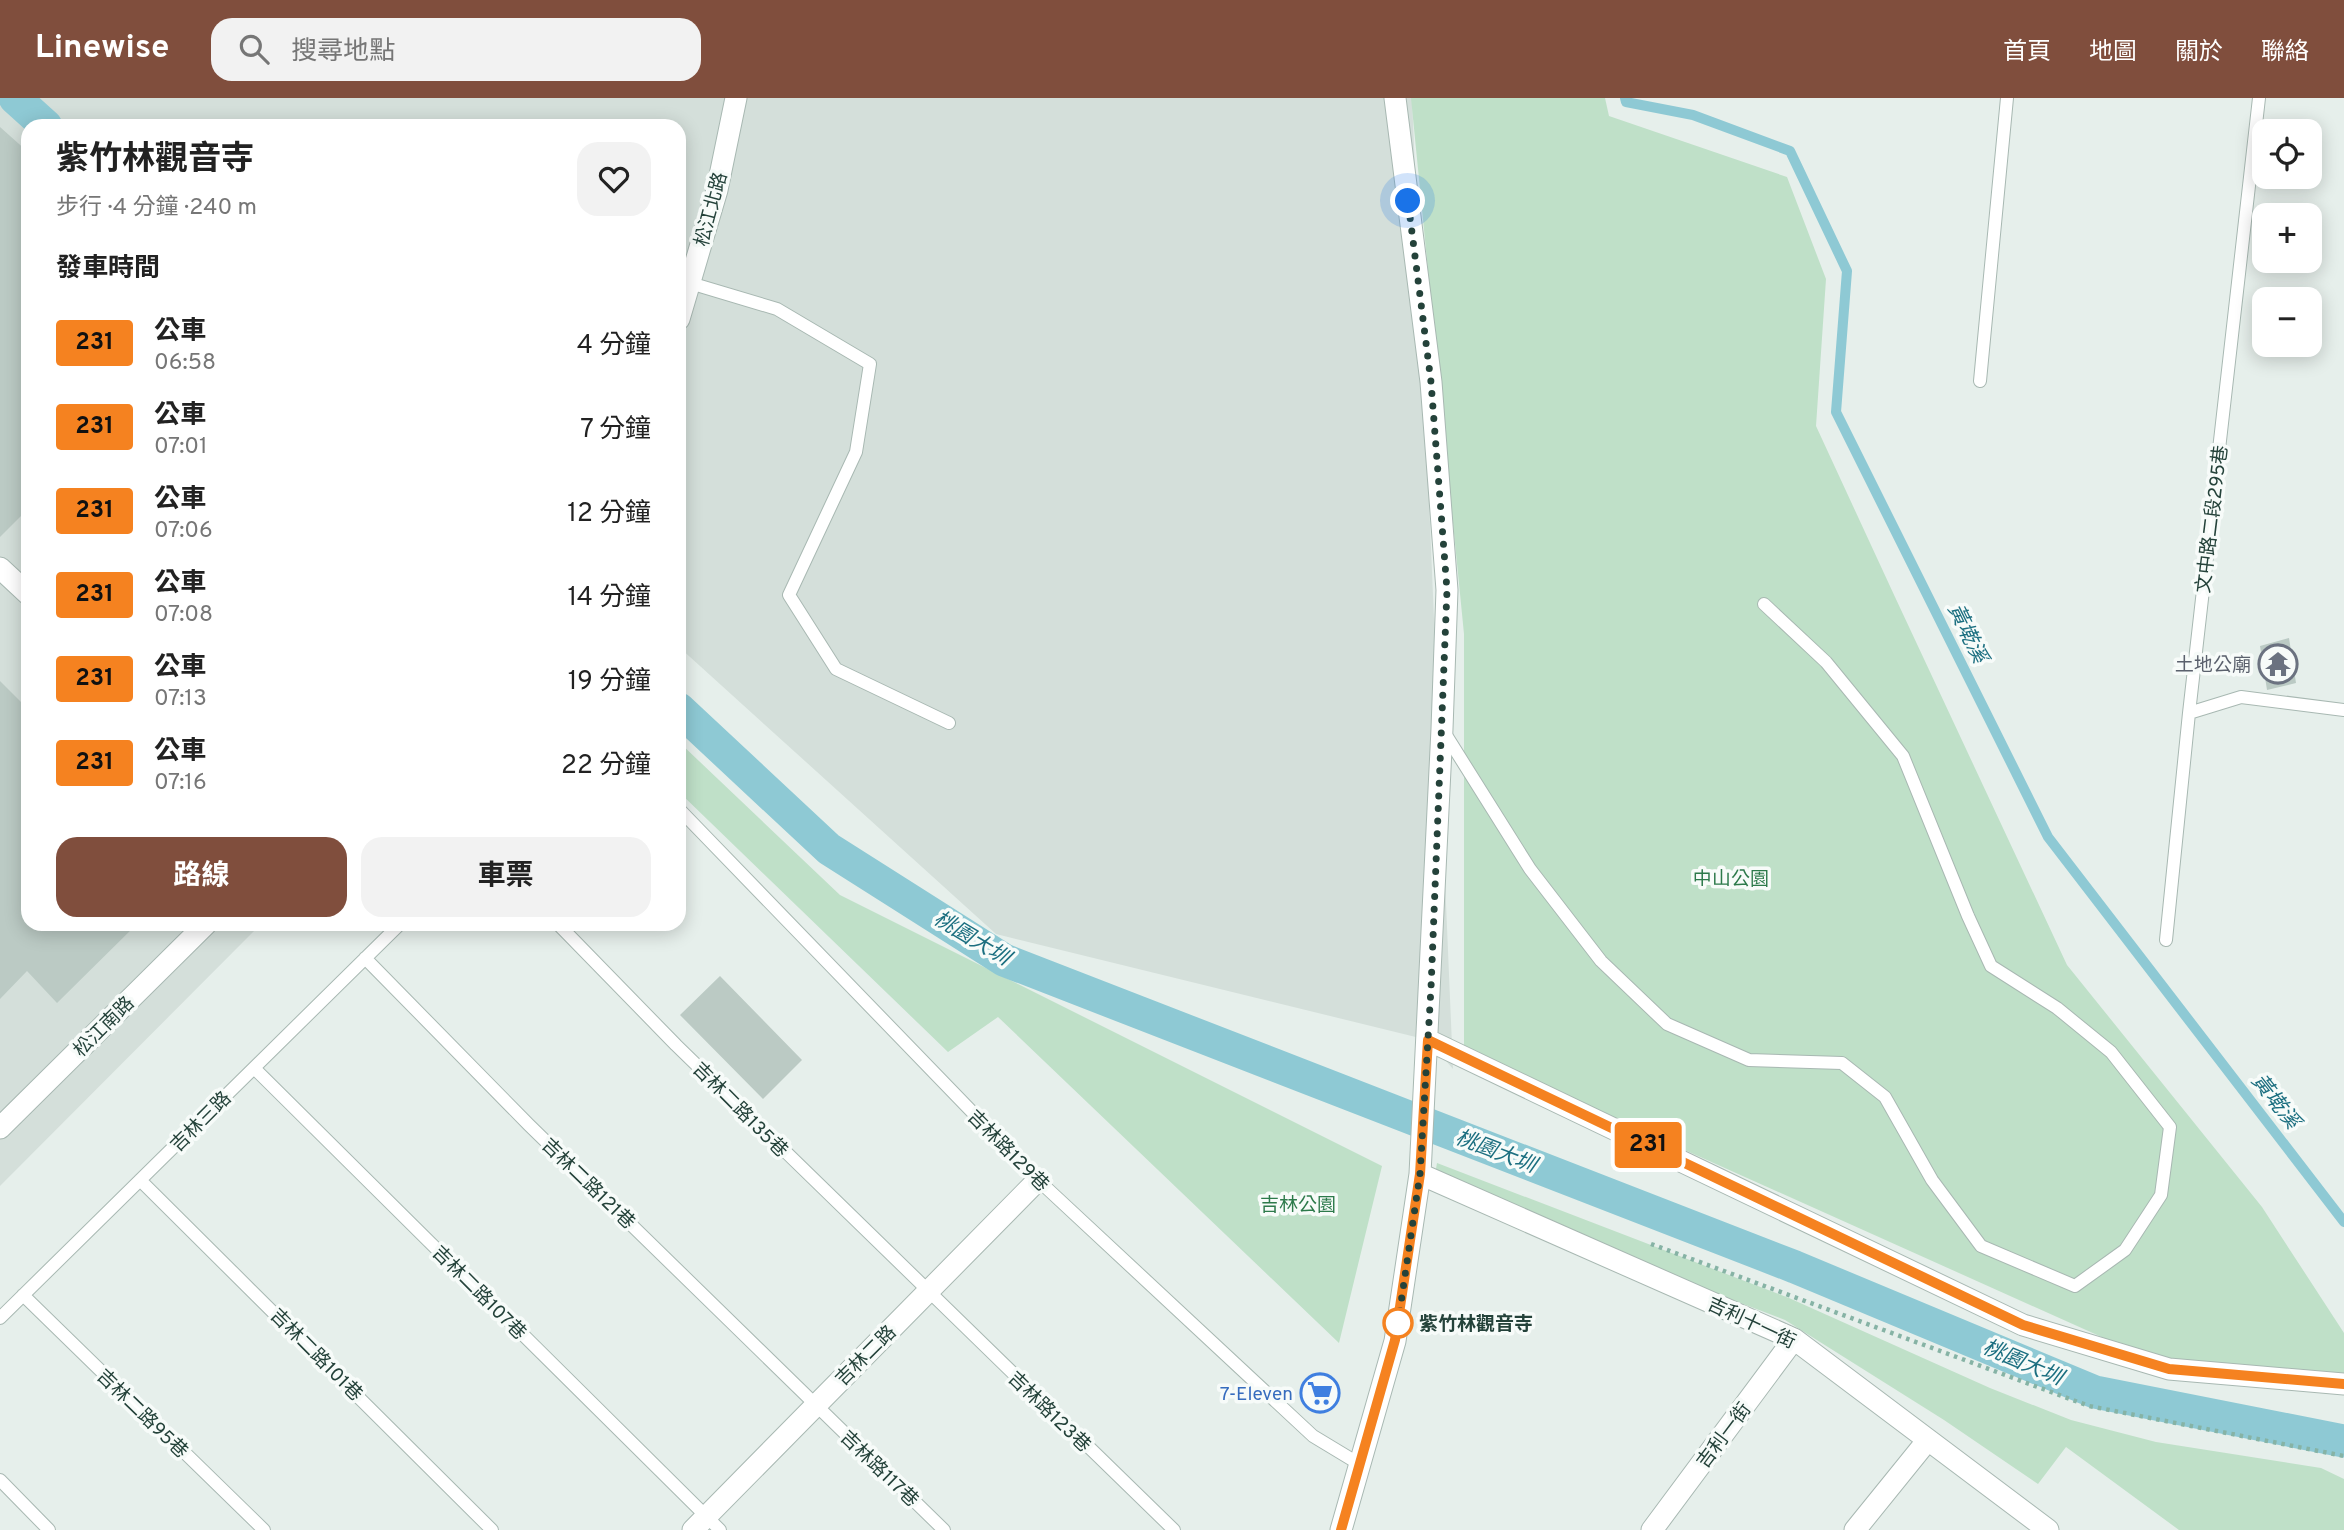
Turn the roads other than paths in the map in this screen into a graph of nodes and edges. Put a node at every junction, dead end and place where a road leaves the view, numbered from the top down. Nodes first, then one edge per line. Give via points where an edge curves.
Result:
1 (736, 98) edge
2 (1395, 98) edge
3 (2007, 98) edge
4 (2259, 98) edge
5 (690, 284) junction
6 (686, 297) edge
7 (1980, 381) dead end
8 (0, 568) edge
9 (21, 588) edge
10 (1765, 604) dead end
11 (2344, 710) edge
12 (2189, 713) junction
13 (949, 723) dead end
14 (1442, 729) junction
15 (686, 816) edge
16 (199, 931) edge
17 (393, 931) edge
18 (565, 931) edge
19 (2166, 940) dead end
20 (365, 958) junction
21 (1428, 1040) junction
22 (254, 1068) junction
23 (0, 1128) edge
24 (1420, 1174) junction
25 (140, 1180) junction
26 (1038, 1180) junction
27 (927, 1292) junction
28 (23, 1295) junction
29 (0, 1318) edge
30 (1794, 1339) junction
31 (2344, 1384) edge
32 (816, 1405) junction
33 (1927, 1441) junction
34 (1361, 1465) junction
35 (0, 1480) edge
36 (706, 1525) edge
37 (49, 1530) edge
38 (264, 1530) edge
39 (492, 1530) edge
40 (944, 1530) edge
41 (1174, 1530) edge
42 (1341, 1530) edge
43 (1652, 1530) edge
44 (1855, 1530) edge
45 (2048, 1530) edge

1 - 5 street, 松江北路 via 717,190
2 - 14 street via 1437,452 1447,590
3 - 7 lane
4 - 12 lane, 文中路二段295巷
5 - 6 street, 松江北路
5 - 13 lane via 777,309 870,364 856,452 789,595 836,669
8 - 9 street
10 - 14 lane via 1826,662 1903,757 1992,966 2111,1052 2170,1127 2161,1195 2125,1250 2076,1286 1981,1246 1932,1180 1885,1097 1842,1063 1749,1060 1667,1024 1601,961 1538,879
11 - 12 lane via 2241,697
12 - 19 lane, 文中路二段295巷
14 - 21 street
15 - 26 lane, 吉林路129巷
16 - 23 street, 松江南路
17 - 20 lane, 吉林三路
18 - 27 lane, 吉林二路135巷
20 - 22 lane, 吉林三路
20 - 32 lane, 吉林二路121巷
21 - 24 street
21 - 31 street via 2023,1325 2169,1369
22 - 25 lane, 吉林三路
22 - 36 lane, 吉林二路107巷
24 - 30 street, 吉利十一街
24 - 34 street via 1395,1340
25 - 28 lane, 吉林三路
25 - 39 lane, 吉林二路101巷
26 - 27 street, 吉林二路
26 - 34 lane, 吉林路129巷 via 1313,1436
27 - 32 street, 吉林二路
27 - 41 lane, 吉林路123巷
28 - 29 lane, 吉林三路
28 - 38 lane, 吉林二路95巷
30 - 33 street, 吉利十一街
30 - 43 street, 吉利一街
32 - 36 street, 吉林二路
32 - 40 lane, 吉林路117巷
33 - 44 street
33 - 45 street, 吉利十一街
34 - 42 street
35 - 37 lane

